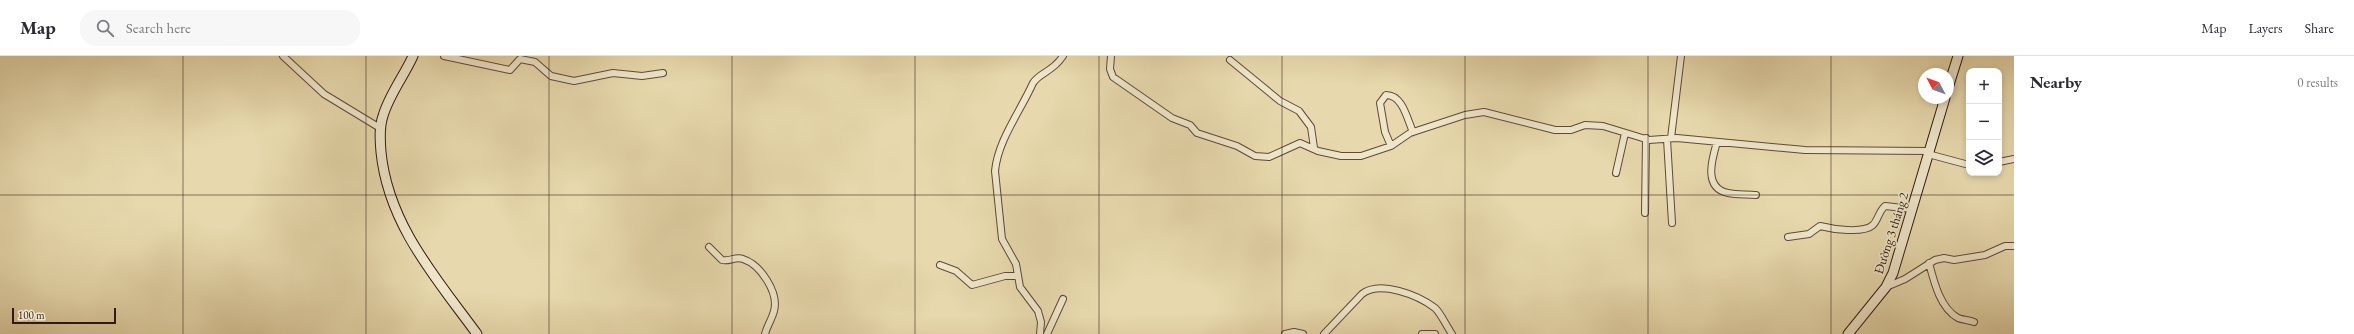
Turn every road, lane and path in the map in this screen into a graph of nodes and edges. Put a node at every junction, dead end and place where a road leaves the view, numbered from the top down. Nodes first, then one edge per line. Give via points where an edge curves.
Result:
1 (283, 56) edge
2 (413, 56) edge
3 (444, 56) edge
4 (1063, 56) edge
5 (1111, 56) edge
6 (1681, 56) edge
7 (1958, 56) edge
8 (1230, 60) dead end
9 (1954, 69) edge
10 (663, 73) dead end
11 (1943, 104) edge
12 (380, 128) junction
13 (1413, 132) junction
14 (1625, 133) junction
15 (1646, 138) junction
16 (1669, 139) junction
17 (1717, 142) junction
18 (1391, 146) junction
19 (1314, 148) junction
20 (1928, 156) junction
21 (2014, 160) edge
22 (2002, 162) edge
23 (1966, 164) edge
24 (1616, 173) dead end
25 (1756, 195) dead end
26 (1912, 209) junction
27 (1645, 213) dead end
28 (1672, 223) dead end
29 (1788, 238) dead end
30 (2014, 246) edge
31 (709, 247) dead end
32 (1929, 263) junction
33 (940, 266) dead end
34 (1017, 276) junction
35 (1886, 287) junction
36 (1063, 300) dead end
37 (1974, 322) dead end
38 (477, 334) edge
39 (765, 334) edge
40 (1040, 334) edge
41 (1046, 334) edge
42 (1285, 334) edge
43 (1303, 334) edge
44 (1324, 334) edge
45 (1422, 334) edge
46 (1434, 334) edge
47 (1452, 334) edge
48 (1848, 334) edge

1 - 12 street via 324,94
2 - 12 main road via 385,109
3 - 10 street via 510,70 518,59 526,60 535,62 551,76 574,81 613,73 642,76
4 - 34 street via 1050,71 1036,78 996,160 1001,232 1003,241 1016,264
5 - 19 street via 1110,69 1113,77 1172,118 1190,125 1197,133 1237,146 1256,156 1269,156 1300,143
6 - 16 street
7 - 9 main road
8 - 19 street via 1280,101 1299,111 1311,127
11 - 20 main road
12 - 38 main road via 383,170 398,214 416,251
13 - 14 street via 1465,115 1484,112 1555,130 1571,130 1585,125 1603,126
13 - 18 street
13 - 18 street via 1401,102 1392,95 1386,95 1380,103 1385,132
14 - 15 street
14 - 24 street
15 - 16 street
15 - 27 street
16 - 17 street
16 - 28 street
17 - 20 street via 1805,150
17 - 25 street via 1711,163 1713,182 1727,193
18 - 19 street via 1361,156 1341,156
20 - 23 street
20 - 26 main road, Đường 3 tháng 2
21 - 22 street
26 - 29 street via 1885,206 1868,227 1845,231 1820,226 1809,234
26 - 35 main road, Đường 3 tháng 2
30 - 32 street via 2005,246 1985,255 1954,260 1944,258
31 - 39 street via 722,260 739,258 748,261 766,281 773,292 774,307
32 - 35 street via 1905,279
32 - 37 street via 1945,306 1960,318
33 - 34 street via 956,271 972,285 1005,276
34 - 40 street via 1020,287 1038,311 1041,322
35 - 48 main road, Đường 3 tháng 2
36 - 41 street
42 - 43 street
44 - 47 street via 1362,294 1368,289 1375,288 1408,295 1435,308
45 - 46 street

